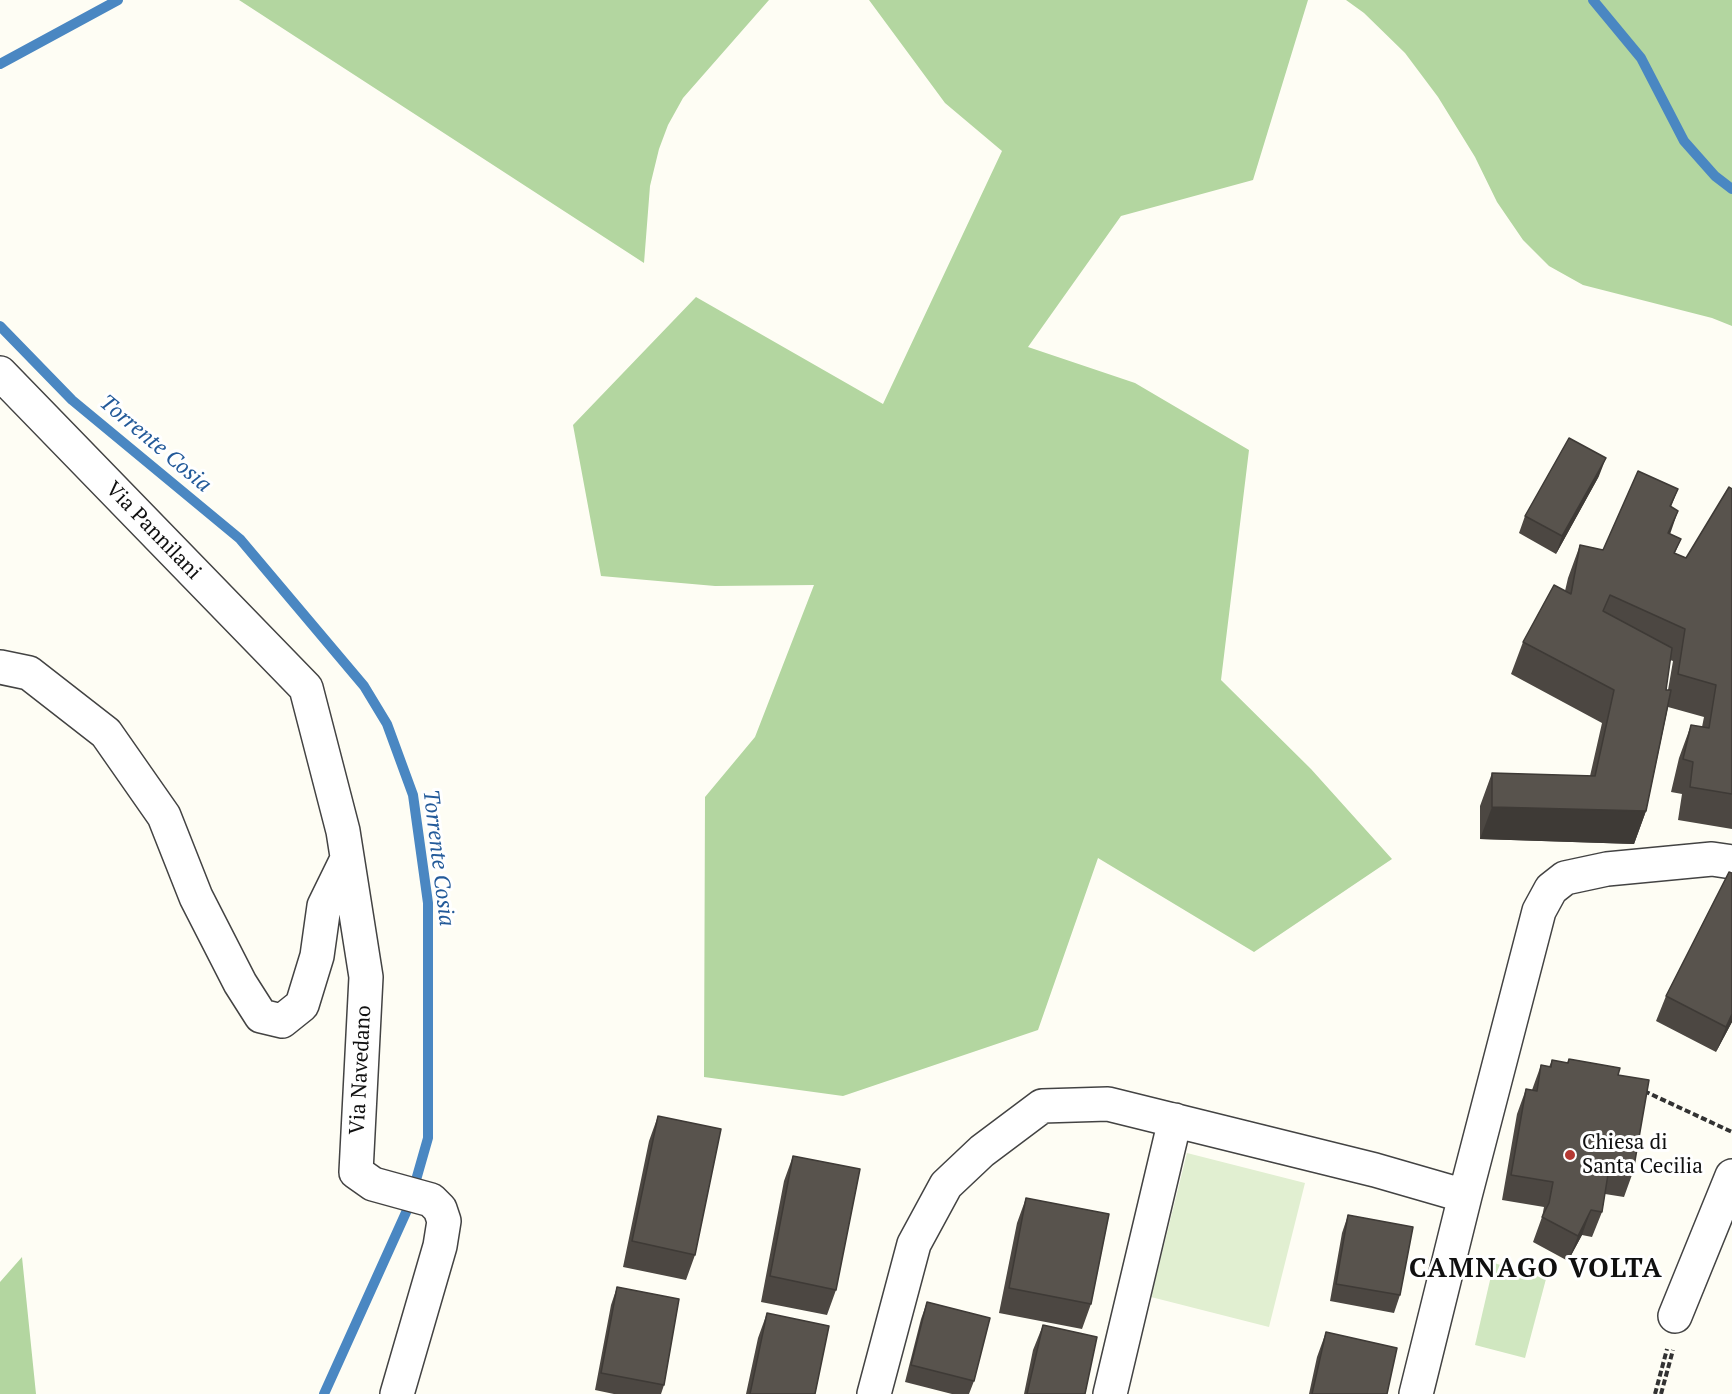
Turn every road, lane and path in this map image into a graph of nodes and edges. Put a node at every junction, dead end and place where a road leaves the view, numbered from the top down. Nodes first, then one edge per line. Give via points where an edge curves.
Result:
1 (0, 373) edge
2 (0, 667) edge
3 (306, 688) joint
4 (347, 860) junction
5 (1732, 862) edge
6 (1635, 1090) edge
7 (1174, 1120) junction
8 (1732, 1132) edge
9 (1732, 1176) edge
10 (1465, 1196) junction
11 (1675, 1330) junction
12 (397, 1394) edge
13 (874, 1394) edge
14 (1110, 1394) edge
15 (1416, 1394) edge
16 (1654, 1394) edge
17 (1661, 1394) edge

1 - 3 street, Via Pannilani
2 - 4 street via 29,673 106,734 164,816 196,897 261,1016 282,1021 302,1005 316,956 324,906
3 - 4 street, Via Navedano
4 - 12 street, Via Navedano via 366,977 356,1172 373,1184 431,1200 444,1221
5 - 10 street via 1712,859 1607,869 1565,878 1551,889 1539,911
6 - 8 path
7 - 10 street
7 - 13 street via 1108,1104 1042,1106 982,1151 946,1185 914,1244
7 - 14 street
9 - 11 street
10 - 15 street
11 - 16 path
11 - 17 path

